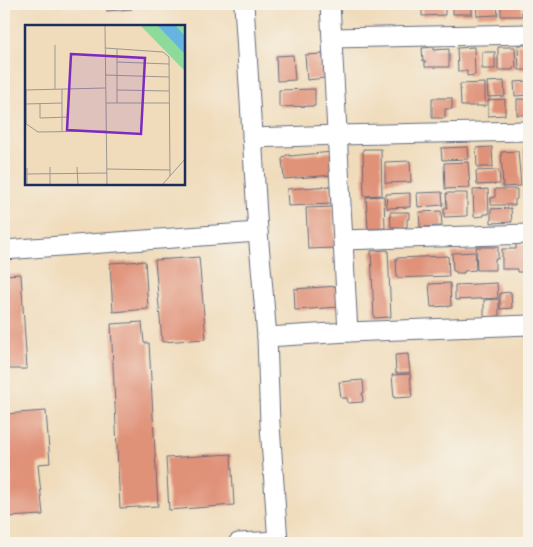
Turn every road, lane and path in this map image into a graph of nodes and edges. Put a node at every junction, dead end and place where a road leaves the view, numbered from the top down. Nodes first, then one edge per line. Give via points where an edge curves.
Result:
1 (244, 4) edge
2 (330, 4) edge
3 (529, 34) edge
4 (332, 38) junction
5 (529, 131) edge
6 (338, 135) junction
7 (252, 138) junction
8 (258, 232) junction
9 (529, 234) edge
10 (343, 240) junction
11 (4, 250) edge
12 (529, 325) edge
13 (348, 332) junction
14 (267, 337) junction
15 (278, 542) edge
16 (238, 543) edge

1 - 7 street
2 - 4 street
3 - 4 street
4 - 6 street
5 - 6 street
6 - 7 street
6 - 10 street
7 - 8 street
8 - 11 street
8 - 14 street
9 - 10 street
10 - 13 street
12 - 13 street
13 - 14 street
14 - 15 street
15 - 16 street

